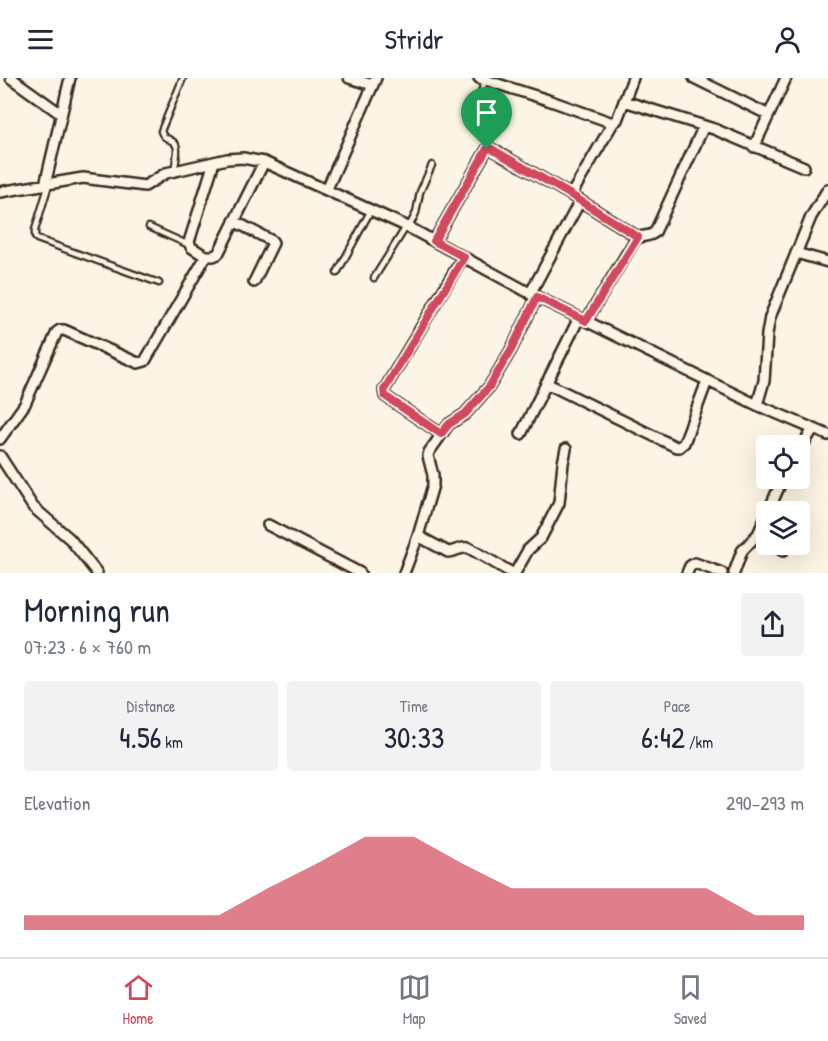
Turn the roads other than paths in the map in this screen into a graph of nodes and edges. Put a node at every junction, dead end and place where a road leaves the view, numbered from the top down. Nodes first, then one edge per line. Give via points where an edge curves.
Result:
1 (11, 78) edge
2 (70, 78) edge
3 (183, 78) edge
4 (349, 78) edge
5 (633, 78) edge
6 (694, 78) edge
7 (786, 78) edge
8 (482, 79) edge
9 (375, 82) edge
10 (624, 101) junction
11 (61, 114) junction
12 (769, 115) junction
13 (472, 118) dead end
14 (613, 123) junction
15 (704, 126) junction
16 (754, 147) junction
17 (214, 162) junction
18 (264, 162) junction
19 (432, 165) dead end
20 (804, 167) dead end
21 (174, 171) junction
22 (47, 185) junction
23 (327, 189) junction
24 (828, 189) edge
25 (0, 192) edge
26 (571, 195) junction
27 (580, 201) junction
28 (371, 210) junction
29 (234, 221) junction
30 (408, 226) junction
31 (149, 227) dead end
32 (638, 237) junction
33 (434, 241) junction
34 (189, 245) junction
35 (796, 253) junction
36 (205, 256) junction
37 (464, 257) junction
38 (828, 262) edge
39 (337, 273) dead end
40 (374, 278) dead end
41 (254, 282) dead end
42 (159, 283) dead end
43 (533, 296) junction
44 (583, 320) junction
45 (707, 381) junction
46 (546, 383) junction
47 (757, 405) junction
48 (813, 429) junction
49 (441, 434) junction
50 (521, 434) dead end
51 (809, 435) edge
52 (828, 435) edge
53 (0, 439) edge
54 (566, 449) dead end
55 (0, 456) edge
56 (268, 525) dead end
57 (418, 536) junction
58 (756, 537) edge
59 (736, 572) edge
60 (97, 573) edge
61 (360, 573) edge
62 (404, 573) edge
63 (514, 573) edge
64 (687, 573) edge
65 (722, 573) edge

1 - 11 street
2 - 11 street
3 - 21 lane via 161,131 176,144
4 - 9 street
5 - 10 street
6 - 12 street
7 - 12 street
8 - 13 lane
8 - 14 street
9 - 23 street
10 - 14 street
10 - 15 street
11 - 22 street
12 - 16 street
14 - 26 street
15 - 16 street
15 - 32 street via 655,232
16 - 20 street
17 - 18 street via 243,158
17 - 21 street
17 - 34 street
18 - 23 street
18 - 29 street
19 - 30 lane via 420,192 417,213
21 - 22 street via 141,186 83,178
22 - 25 street
22 - 42 lane via 34,237
23 - 28 street
24 - 35 street
26 - 27 street
26 - 33 street via 487,149
27 - 32 street
27 - 43 street
28 - 30 street
28 - 39 lane
29 - 36 street via 218,254
29 - 41 street via 273,243
30 - 33 street
30 - 40 lane
31 - 34 lane
32 - 44 street
33 - 37 street
34 - 36 street
35 - 38 street
35 - 47 street via 770,316 764,381
36 - 53 street via 142,363 64,330 57,332 25,404
37 - 43 street
37 - 49 street via 384,390 385,396
43 - 44 street
43 - 49 street via 511,350 489,387
44 - 45 street
44 - 46 street
45 - 46 street via 684,443 679,447
45 - 47 street
46 - 50 street
47 - 48 street
48 - 51 street
48 - 52 street
49 - 57 street via 428,456 433,485
54 - 63 street via 559,503
55 - 60 street via 33,507 70,539
56 - 61 street
57 - 62 street
57 - 63 street via 448,552 469,548
58 - 59 street via 742,551
64 - 65 street via 694,563

